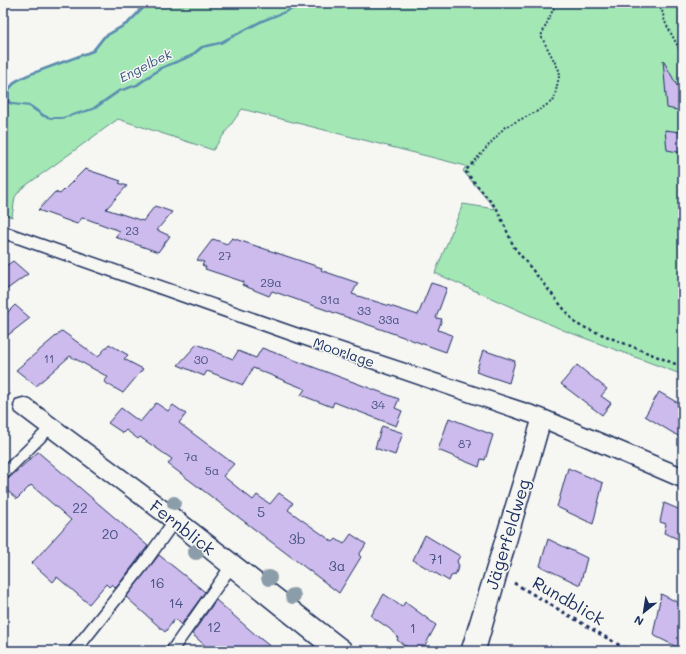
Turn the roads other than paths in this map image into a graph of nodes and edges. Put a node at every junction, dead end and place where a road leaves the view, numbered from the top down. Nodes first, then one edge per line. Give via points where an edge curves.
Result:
1 (5, 233) edge
2 (23, 406) dead end
3 (542, 418) junction
4 (51, 427) junction
5 (3, 474) edge
6 (683, 478) edge
7 (176, 520) junction
8 (232, 565) junction
9 (74, 651) edge
10 (171, 651) edge
11 (341, 651) edge
12 (473, 651) edge

1 - 3 street, Moorlage via 296,336
2 - 4 street, Fernblick
3 - 6 street, Moorlage
3 - 12 street, Jägerfeldweg
4 - 5 lane
4 - 7 street, Fernblick
7 - 8 street, Fernblick
7 - 9 lane
8 - 10 lane
8 - 11 street, Fernblick

